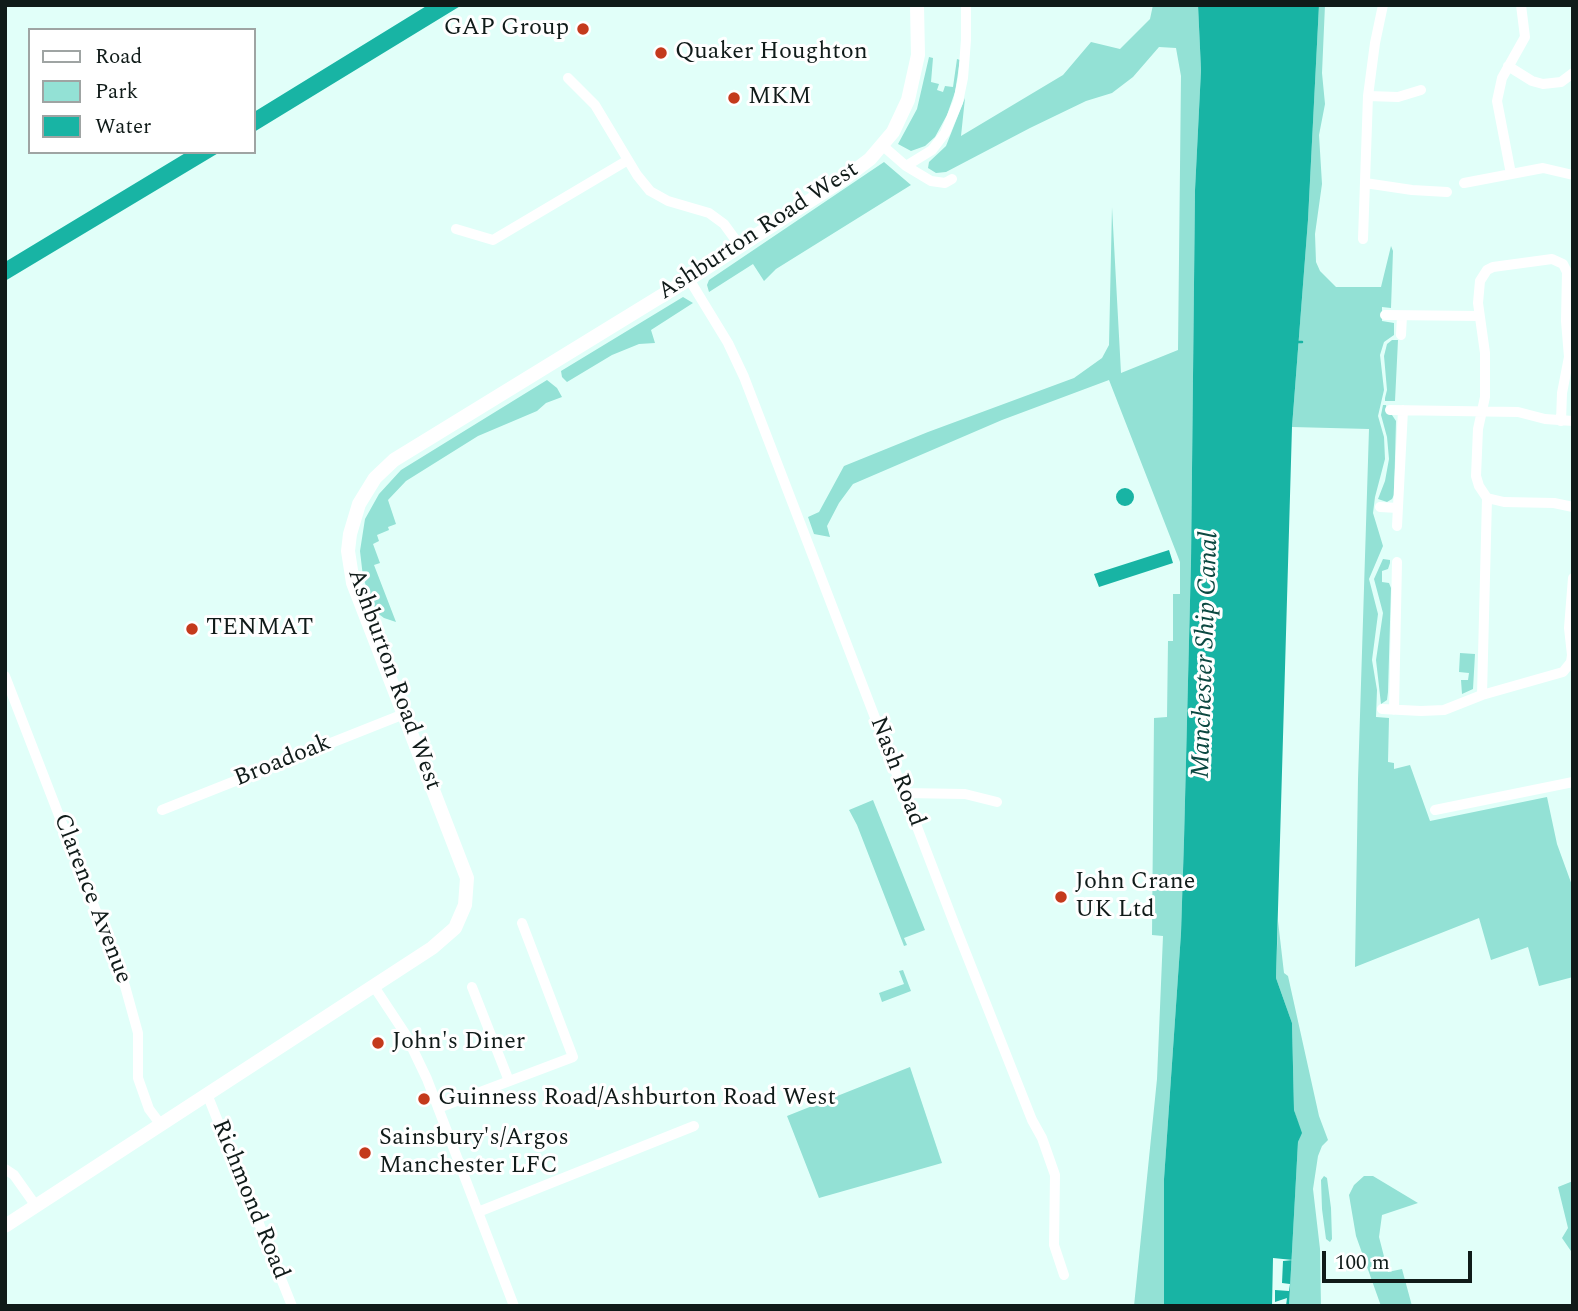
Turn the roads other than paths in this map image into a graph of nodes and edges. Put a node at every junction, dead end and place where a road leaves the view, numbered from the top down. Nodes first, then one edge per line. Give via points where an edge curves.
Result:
1 (917, 5) edge
2 (966, 5) edge
3 (1383, 5) edge
4 (1521, 5) edge
5 (1508, 66) junction
6 (1573, 73) edge
7 (568, 78) dead end
8 (1420, 90) dead end
9 (1368, 96) junction
10 (883, 146) junction
11 (628, 160) junction
12 (906, 166) junction
13 (1511, 174) junction
14 (1573, 174) edge
15 (1430, 178) dead end
16 (952, 179) dead end
17 (1484, 179) junction
18 (1464, 183) dead end
19 (1365, 184) junction
20 (1429, 191) junction
21 (1447, 192) dead end
22 (1486, 192) dead end
23 (1351, 222) dead end
24 (1364, 223) junction
25 (456, 229) dead end
26 (1363, 239) dead end
27 (740, 246) junction
28 (689, 279) junction
29 (1570, 290) edge
30 (1385, 315) dead end
31 (1402, 316) junction
32 (1479, 317) junction
33 (1401, 335) dead end
34 (1390, 410) dead end
35 (1403, 410) junction
36 (1482, 411) junction
37 (1567, 421) edge
38 (1487, 498) junction
39 (1380, 507) dead end
40 (1573, 507) edge
41 (1398, 508) junction
42 (1397, 526) dead end
43 (1397, 562) dead end
44 (1573, 578) edge
45 (5, 676) edge
46 (1482, 695) junction
47 (404, 714) junction
48 (1573, 782) edge
49 (904, 793) junction
50 (997, 802) dead end
51 (162, 810) dead end
52 (1435, 810) dead end
53 (522, 923) dead end
54 (373, 985) junction
55 (472, 987) dead end
56 (509, 1081) junction
57 (207, 1094) junction
58 (438, 1108) junction
59 (161, 1125) junction
60 (694, 1126) dead end
61 (5, 1169) edge
62 (36, 1206) junction
63 (478, 1212) junction
64 (5, 1226) edge
65 (1064, 1275) dead end
66 (292, 1306) edge
67 (514, 1306) edge

1 - 10 main road, Ashburton Road West via 913,84 901,117
2 - 12 street via 965,58 954,113 935,147
3 - 9 street
4 - 5 street via 1525,37
5 - 6 street via 1532,81 1549,85
5 - 13 street via 1497,101
7 - 11 street via 595,105
8 - 9 street via 1408,101
9 - 19 street
10 - 12 street
10 - 27 main road, Ashburton Road West via 845,178
11 - 25 street via 493,240
11 - 27 street via 650,191 709,213
12 - 16 street via 931,181
13 - 14 street via 1544,168
13 - 17 street
15 - 20 street
17 - 18 street
17 - 22 street
19 - 20 street
19 - 24 street
20 - 21 street
23 - 24 street
24 - 26 street
27 - 28 main road, Ashburton Road West
28 - 47 main road, Ashburton Road West via 407,451 383,469 366,491 350,534 349,568
28 - 49 street, Nash Road via 736,359
29 - 32 street via 1563,264 1552,259 1499,265 1487,270 1480,281
29 - 37 street via 1566,321 1569,357 1562,393
30 - 31 street
31 - 32 street
31 - 33 street
32 - 36 street via 1485,353
34 - 35 street
35 - 36 street
35 - 41 street
36 - 37 street
36 - 38 street via 1476,475
38 - 40 street
38 - 46 street
39 - 41 street
41 - 42 street
43 - 46 street via 1390,576 1388,709 1444,710
44 - 46 street via 1572,655 1567,667 1556,676
45 - 59 street, Clarence Avenue via 125,986 138,1033 138,1078 149,1109
47 - 51 street, Broadoak
47 - 54 main road, Ashburton Road West via 467,878 467,891 455,928
48 - 52 street
49 - 50 street via 965,794
49 - 65 street, Nash Road via 1048,1153 1056,1188 1055,1245
53 - 56 street via 573,1057
54 - 57 main road, Ashburton Road West
54 - 58 street via 406,1035
55 - 56 street
56 - 58 street
57 - 59 main road, Ashburton Road West
57 - 66 street, Richmond Road
58 - 63 street
59 - 62 main road, Ashburton Road West
60 - 63 street
61 - 62 street
62 - 64 main road, Ashburton Road West
63 - 67 street

